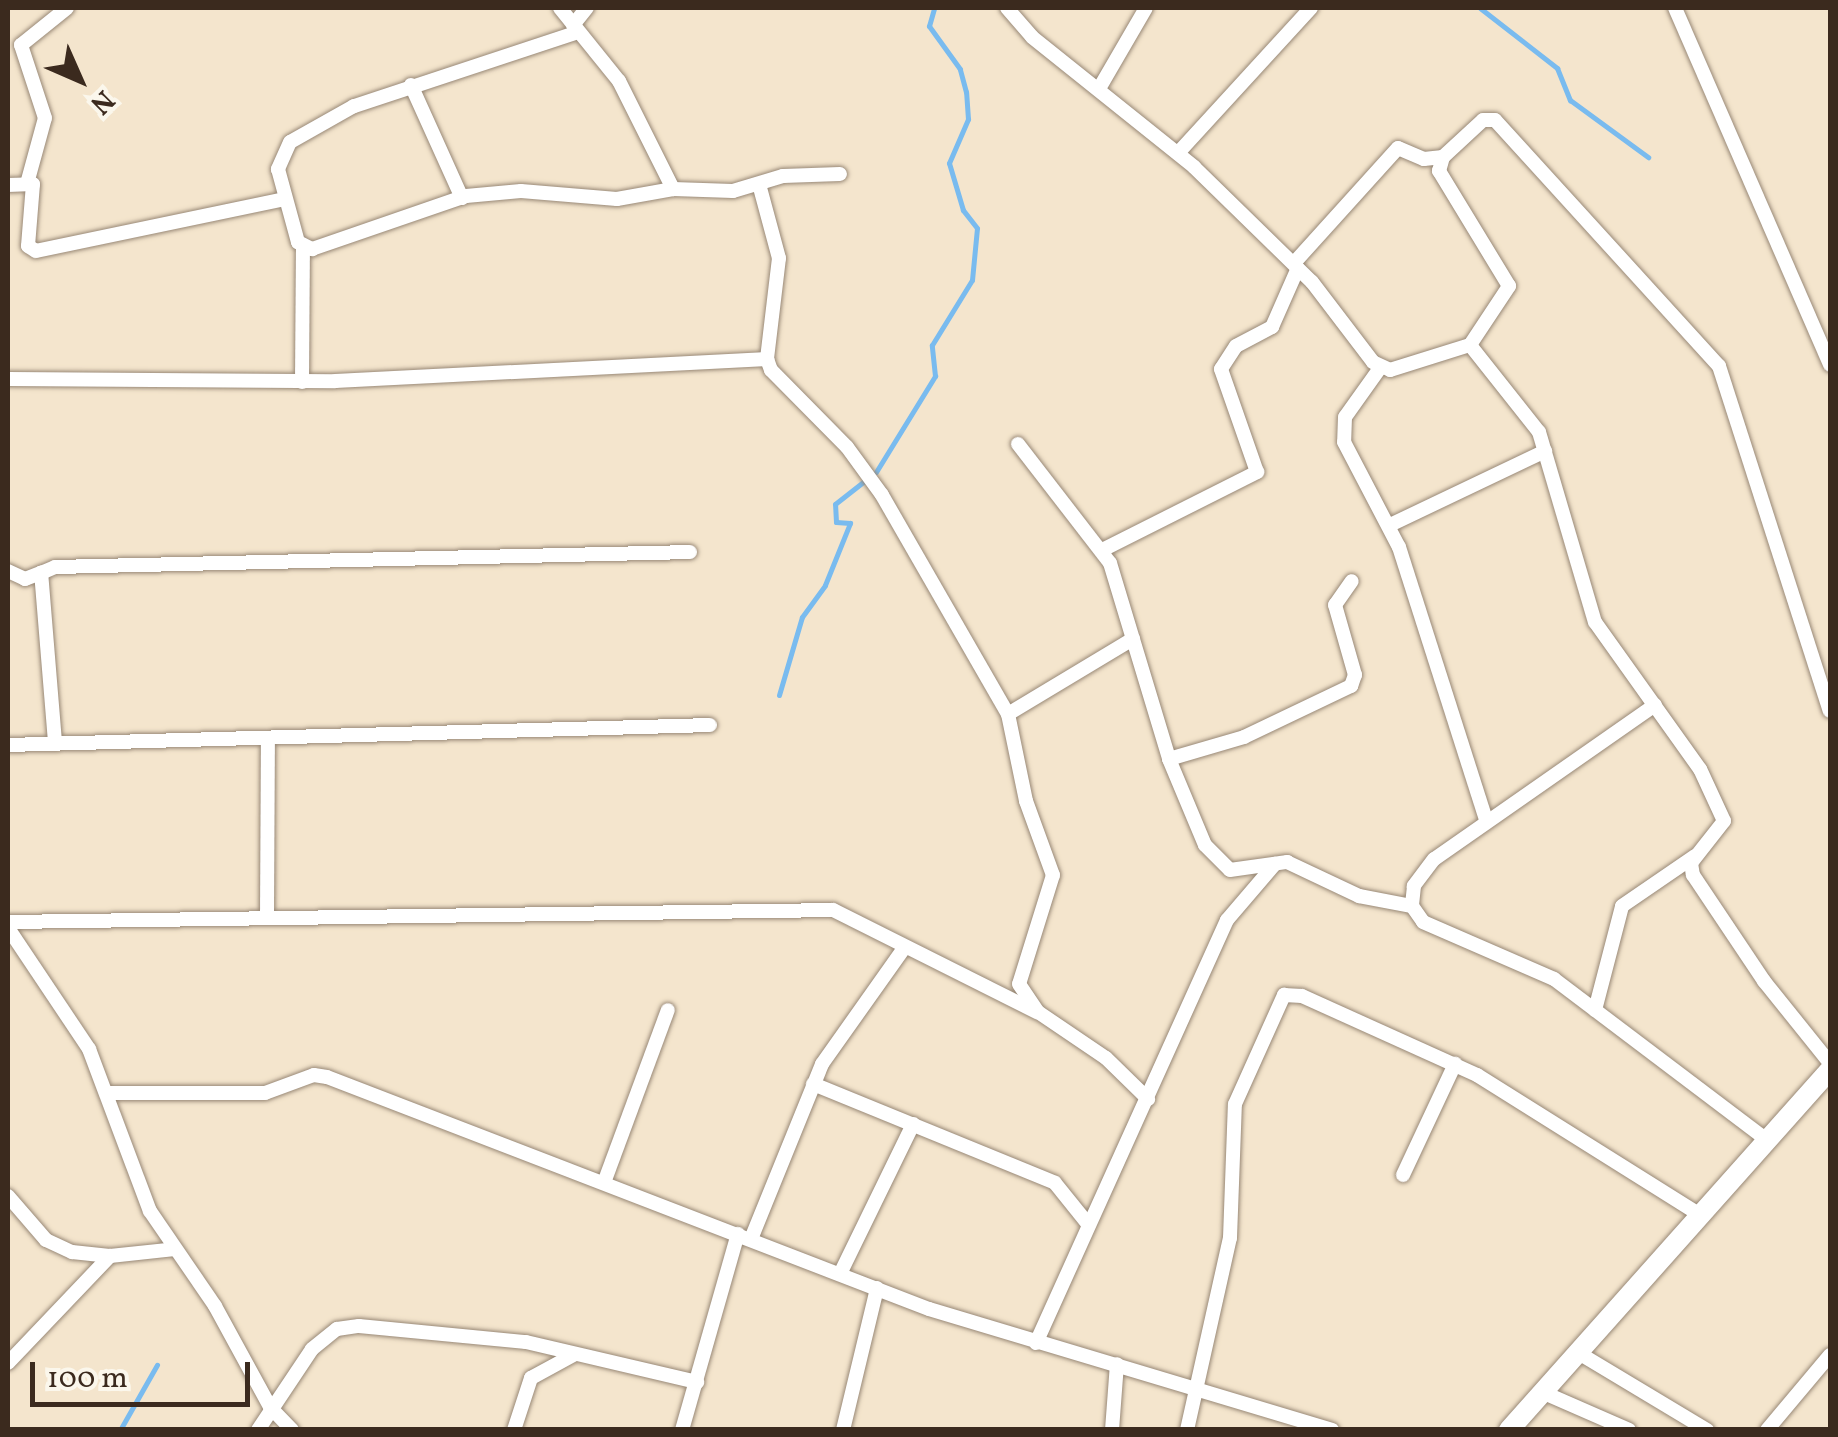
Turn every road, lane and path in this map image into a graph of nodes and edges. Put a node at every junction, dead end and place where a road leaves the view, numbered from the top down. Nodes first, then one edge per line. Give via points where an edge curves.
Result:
1 (67, 8) edge
2 (560, 8) edge
3 (587, 8) edge
4 (1008, 8) edge
5 (1146, 8) edge
6 (1311, 8) edge
7 (1674, 8) edge
8 (576, 29) junction
9 (410, 85) junction
10 (1100, 87) junction
11 (1178, 153) junction
12 (1443, 157) junction
13 (840, 174) dead end
14 (28, 180) junction
15 (759, 184) junction
16 (8, 186) edge
17 (673, 188) junction
18 (462, 198) junction
19 (284, 199) junction
20 (302, 248) junction
21 (1296, 265) junction
22 (1470, 344) junction
23 (767, 359) junction
24 (1830, 365) edge
25 (1380, 368) junction
26 (8, 379) edge
27 (302, 382) junction
28 (1018, 444) dead end
29 (1545, 450) junction
30 (1390, 524) junction
31 (1102, 550) junction
32 (690, 552) dead end
33 (8, 571) edge
34 (41, 573) junction
35 (1352, 582) dead end
36 (1134, 639) junction
37 (1655, 706) junction
38 (1830, 711) edge
39 (1008, 714) junction
40 (710, 726) dead end
41 (268, 739) junction
42 (55, 742) junction
43 (8, 745) edge
44 (1168, 759) junction
45 (1486, 820) junction
46 (1700, 853) junction
47 (1275, 863) junction
48 (1412, 906) junction
49 (267, 917) junction
50 (8, 925) edge
51 (904, 948) junction
52 (668, 1010) dead end
53 (1595, 1010) junction
54 (1038, 1012) junction
55 (1455, 1064) junction
56 (1830, 1067) edge
57 (813, 1084) junction
58 (108, 1093) junction
59 (1148, 1099) junction
60 (913, 1124) junction
61 (1767, 1140) junction
62 (1403, 1174) dead end
63 (604, 1180) junction
64 (8, 1196) edge
65 (1700, 1215) junction
66 (1088, 1224) junction
67 (745, 1236) junction
68 (174, 1249) junction
69 (110, 1256) junction
70 (840, 1274) junction
71 (877, 1288) junction
72 (1036, 1344) junction
73 (1578, 1352) junction
74 (576, 1354) junction
75 (1830, 1355) edge
76 (8, 1363) edge
77 (1117, 1364) junction
78 (697, 1382) junction
79 (1194, 1383) junction
80 (1542, 1392) junction
81 (270, 1407) junction
82 (258, 1430) edge
83 (292, 1430) edge
84 (514, 1430) edge
85 (682, 1430) edge
86 (843, 1430) edge
87 (1112, 1430) edge
88 (1187, 1430) edge
89 (1332, 1430) edge
90 (1509, 1430) edge
91 (1629, 1430) edge
92 (1708, 1430) edge
93 (1767, 1430) edge

1 - 14 street via 21,45 44,118
2 - 8 street
3 - 8 street
4 - 10 street via 1032,37
5 - 10 street
6 - 11 street
7 - 24 street
8 - 9 street
8 - 17 street via 628,95
9 - 18 street
9 - 19 street via 324,119 290,142 278,170
10 - 11 street
11 - 21 street
12 - 21 street via 1424,159 1398,148
12 - 22 street via 1446,190 1508,278
12 - 38 street via 1483,120 1494,120 1718,366
13 - 15 street
14 - 16 street
14 - 19 street via 36,196 28,246 36,251
15 - 17 street via 734,191
15 - 23 street via 779,258
17 - 18 street via 618,199 521,191
18 - 20 street
19 - 20 street
20 - 27 street
21 - 25 street
21 - 31 street via 1272,327 1236,346 1221,369 1257,472
22 - 25 street via 1424,364
22 - 29 street via 1528,414
23 - 27 street
23 - 39 street via 882,495
25 - 30 street via 1342,430
26 - 27 street
28 - 31 street
29 - 30 street
29 - 37 street via 1595,622
30 - 45 street
31 - 36 street
32 - 34 street via 404,556
33 - 34 street via 24,579
34 - 42 street
35 - 44 street via 1335,604 1355,675 1351,686 1244,738
36 - 39 street
36 - 44 street
37 - 45 street
37 - 46 street via 1700,769 1724,821
39 - 54 street via 1026,801 1053,875 1021,965 1019,984
40 - 41 street
41 - 42 street
41 - 49 street
42 - 43 street
44 - 47 street via 1196,830 1218,861 1237,870
45 - 48 street via 1422,870
46 - 53 street via 1622,906
46 - 56 street via 1690,869 1721,921
47 - 48 street via 1298,865 1359,896
47 - 59 street via 1227,920
48 - 53 street via 1423,922 1554,979
49 - 50 street
49 - 51 street via 812,908 857,919
50 - 58 street via 58,994
51 - 54 street
51 - 57 street via 841,1031
52 - 63 street
53 - 61 street
54 - 59 street via 1106,1058
55 - 62 street
55 - 65 street
55 - 79 street via 1302,996 1278,1002 1235,1104 1230,1238
56 - 61 main road
57 - 60 street
57 - 67 street
58 - 63 street via 265,1093 314,1075 327,1077 443,1126
58 - 68 street via 150,1211
59 - 66 street
60 - 66 street via 1055,1183
60 - 70 street
61 - 65 main road
63 - 67 street
64 - 69 street via 46,1240 72,1252
65 - 73 main road
66 - 72 street
67 - 70 street
67 - 78 street
68 - 69 street
68 - 81 street
69 - 76 street
70 - 71 street
71 - 72 street
71 - 86 street
72 - 77 street
73 - 80 main road
73 - 92 street
74 - 78 street
74 - 81 street via 526,1342 348,1328 312,1350
74 - 84 street via 531,1378
75 - 93 street
77 - 79 street
77 - 87 street
78 - 85 street
79 - 88 street
79 - 89 street
80 - 90 main road
80 - 91 street
81 - 82 street
81 - 83 street

